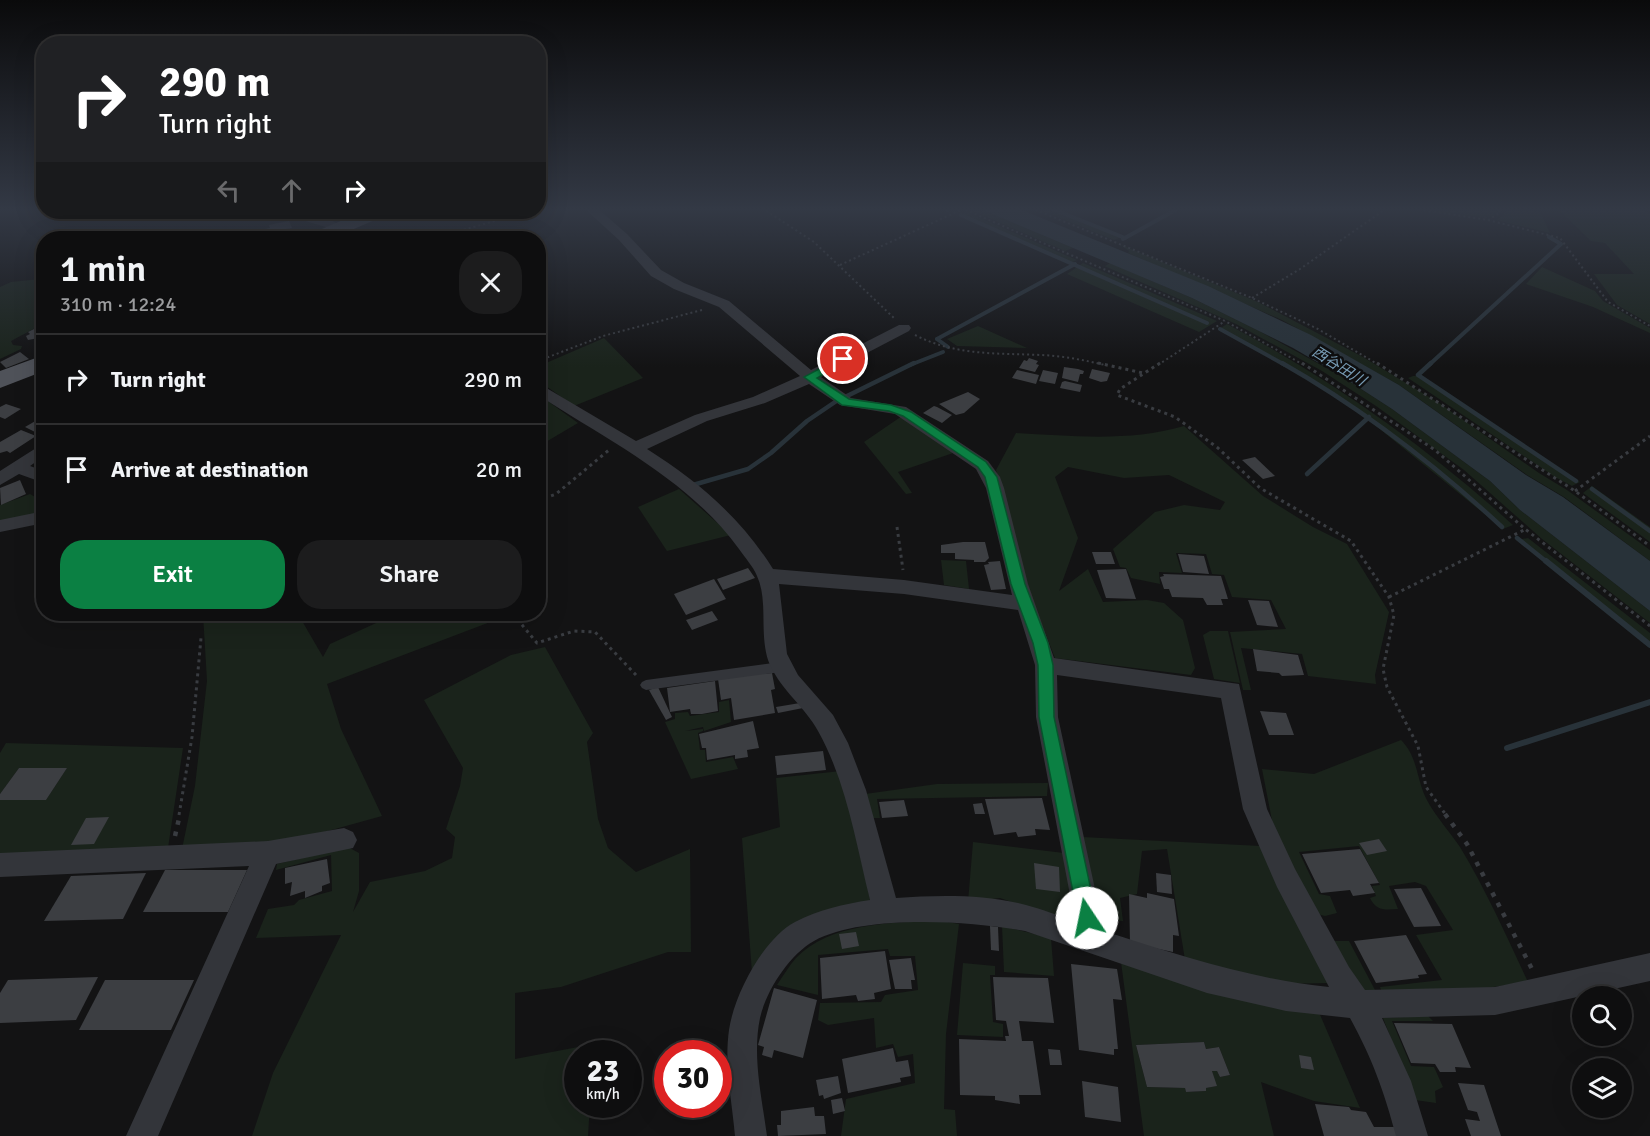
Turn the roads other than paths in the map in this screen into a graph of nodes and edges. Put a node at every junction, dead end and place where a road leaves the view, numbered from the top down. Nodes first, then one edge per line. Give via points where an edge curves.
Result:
1 (645, 261) edge
2 (904, 328) road end
3 (36, 365) edge
4 (810, 377) junction
5 (0, 380) edge
6 (546, 393) edge
7 (630, 445) junction
8 (36, 453) edge
9 (16, 467) junction
10 (36, 474) edge
11 (0, 479) edge
12 (36, 518) edge
13 (0, 526) edge
14 (766, 576) junction
15 (1026, 604) junction
16 (1046, 665) junction
17 (781, 667) junction
18 (646, 685) road end
19 (344, 840) dead end
20 (268, 853) junction
21 (0, 865) edge
22 (886, 912) junction
23 (1092, 940) junction
24 (1650, 967) edge
25 (1358, 1004) junction
26 (142, 1136) edge
27 (751, 1136) edge
28 (1412, 1136) edge

1 - 4 street via 656,273 679,286 724,304
2 - 4 street
3 - 5 main road
4 - 7 street via 759,400
4 - 15 street via 846,402 900,410 982,465 991,477
6 - 7 street
7 - 14 street via 730,522
8 - 9 street
9 - 10 street
9 - 11 street
12 - 13 street
14 - 15 street via 904,587
14 - 17 street via 774,647
15 - 16 street
16 - 23 street via 1047,717
16 - 25 street via 1231,690 1255,809 1286,878 1339,977
17 - 18 lane
17 - 22 street via 825,721 848,768
19 - 20 street
20 - 21 street
20 - 26 street
22 - 23 street via 996,911
22 - 27 street via 829,921 802,933 758,985 746,1018 743,1047
23 - 25 street via 1207,979 1286,997
24 - 25 street via 1496,1001
25 - 28 street via 1380,1041

